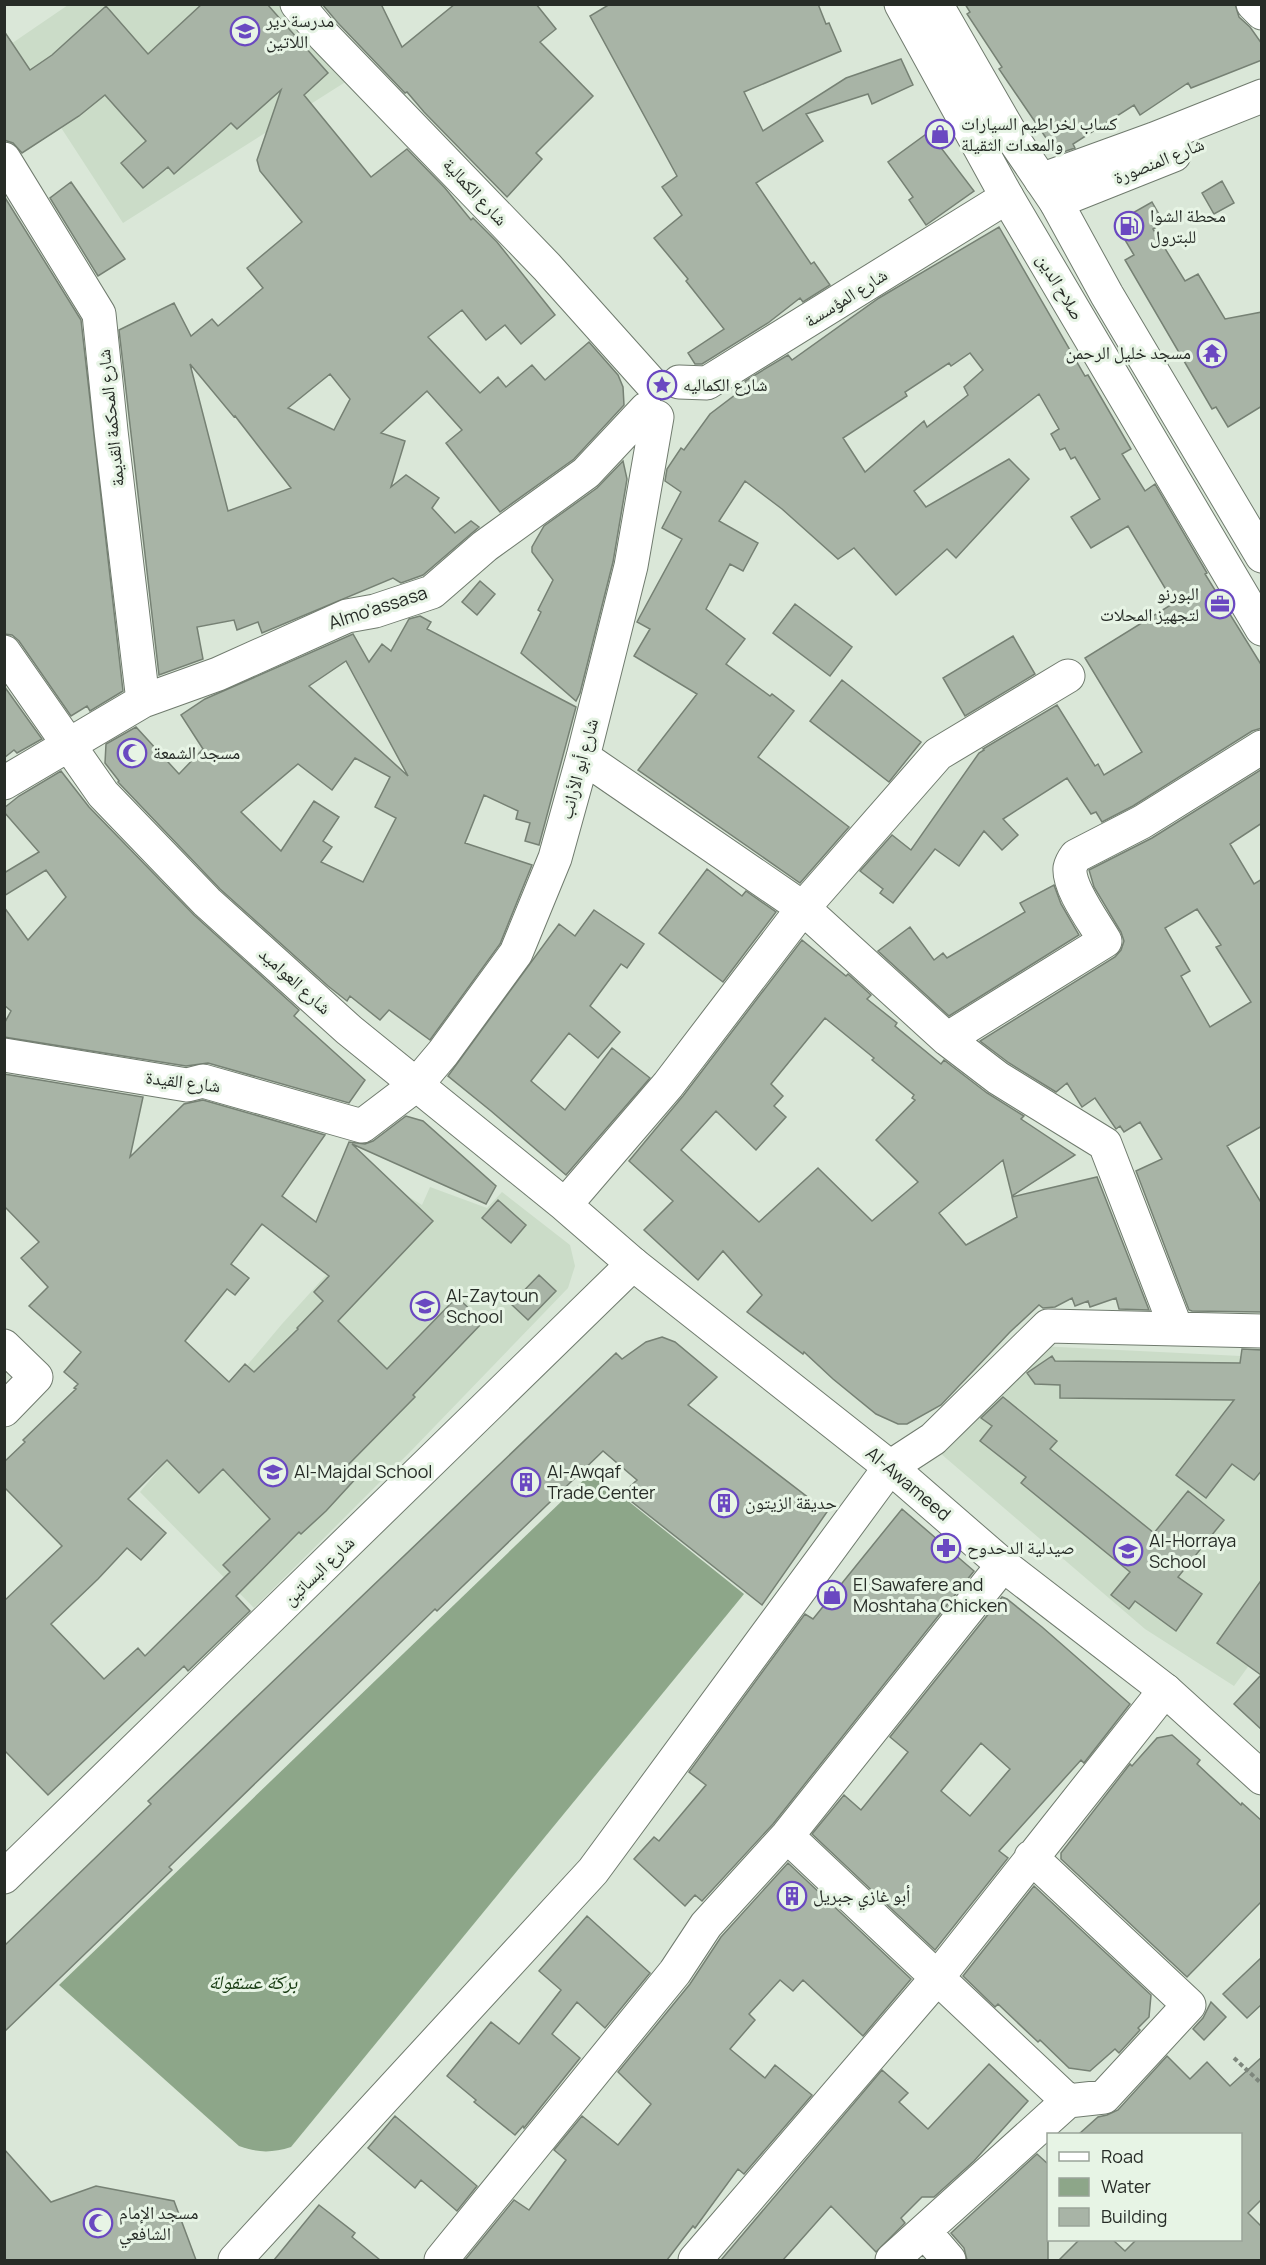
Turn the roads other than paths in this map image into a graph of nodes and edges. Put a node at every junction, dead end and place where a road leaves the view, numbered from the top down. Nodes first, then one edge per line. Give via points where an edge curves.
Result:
1 (297, 4) edge
2 (901, 4) edge
3 (936, 4) edge
4 (1253, 4) edge
5 (1262, 13) edge
6 (1262, 96) edge
7 (1262, 119) edge
8 (4, 159) edge
9 (1048, 191) junction
10 (1006, 197) junction
11 (658, 398) junction
12 (1262, 556) edge
13 (1262, 629) edge
14 (4, 652) edge
15 (1068, 676) dead end
16 (143, 701) junction
17 (69, 747) junction
18 (1262, 747) edge
19 (583, 757) junction
20 (4, 783) edge
21 (803, 908) junction
22 (947, 1039) junction
23 (4, 1055) edge
24 (416, 1085) junction
25 (565, 1205) junction
26 (633, 1264) junction
27 (1176, 1328) junction
28 (1262, 1331) edge
29 (4, 1346) edge
30 (4, 1410) edge
31 (890, 1467) junction
32 (1003, 1565) junction
33 (1165, 1690) junction
34 (1262, 1778) edge
35 (787, 1836) junction
36 (1031, 1857) junction
37 (4, 1877) edge
38 (937, 1978) junction
39 (1068, 2101) junction
40 (925, 2232) junction
41 (235, 2260) edge
42 (441, 2260) edge
43 (695, 2260) edge
44 (892, 2260) edge
45 (949, 2260) edge

1 - 11 main road, شارع الكمالية via 547,267
2 - 10 main road, صلاح الدين
3 - 9 main road, صلاح الدين
4 - 5 main road
6 - 9 main road via 1154,139
7 - 9 main road, شارع المنصورة
8 - 16 main road, شارع المحكمة القديمة via 99,314
9 - 12 main road, صلاح الدين
10 - 11 main road, شارع المؤسسة via 707,383
10 - 13 main road, صلاح الدين
11 - 16 main road, Almo'assasa via 586,473 485,546 432,592 347,616 218,674
11 - 19 main road, شارع أبو الأرانب via 631,566
14 - 17 main road, شارع العواميد
15 - 21 main road via 938,754
16 - 17 main road, Almo'assasa
17 - 20 main road, Almo'assasa
17 - 24 main road, شارع العواميد via 103,794 207,902
18 - 22 main road via 1142,822 1076,856 1070,865 1073,886 1105,941
19 - 21 main road
19 - 24 main road, شارع أبو الأرانب via 555,858 516,953
21 - 22 main road
21 - 25 main road via 668,1085
22 - 27 main road via 998,1078 1105,1144
23 - 24 main road, شارع القيدة via 186,1085 202,1081 362,1126
24 - 25 main road, شارع العواميد
25 - 26 main road, شارع العواميد
26 - 31 main road, Al-Awameed
26 - 37 main road, شارع البساتين
27 - 28 main road
27 - 31 main road via 1048,1326 933,1439
29 - 30 main road via 36,1377
31 - 32 main road, Al-Awameed
31 - 41 main road via 592,1871
32 - 33 main road, Al-Awameed
32 - 35 main road
33 - 34 main road, Al-Awameed
33 - 36 main road
35 - 38 main road
35 - 42 main road via 706,1925 675,1972
36 - 38 main road
36 - 39 main road via 1189,2005 1104,2097
38 - 39 main road
38 - 43 main road
39 - 40 main road
40 - 44 main road
40 - 45 main road

